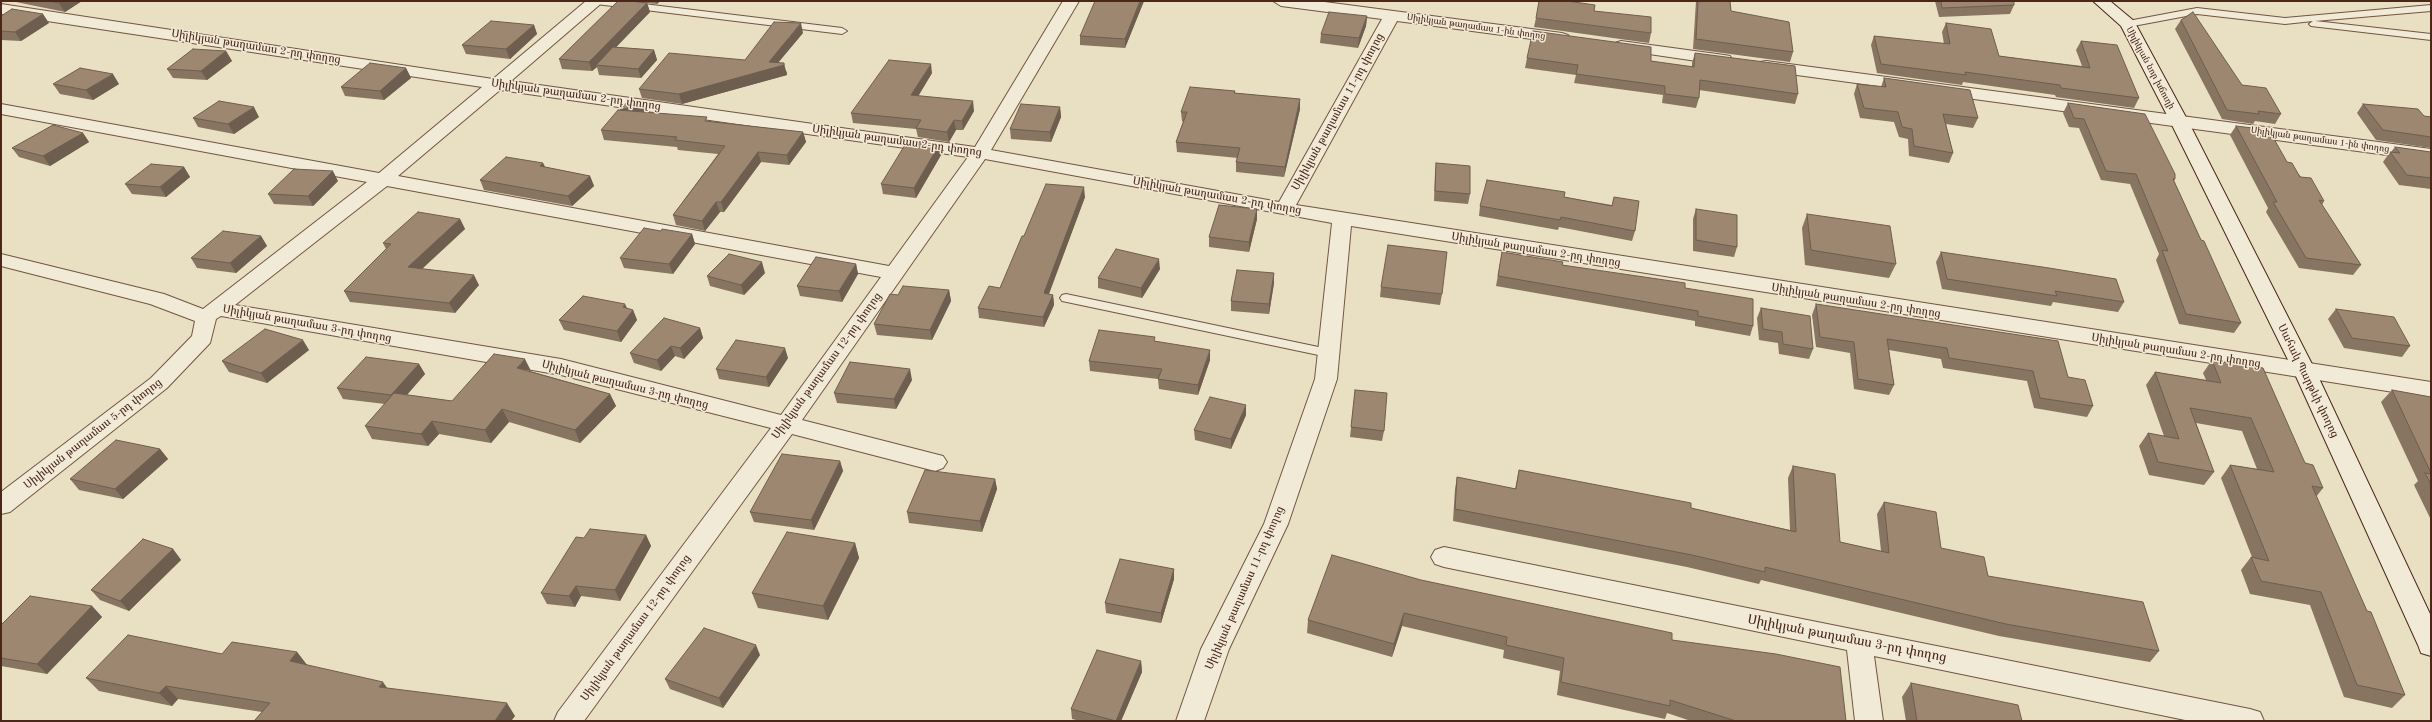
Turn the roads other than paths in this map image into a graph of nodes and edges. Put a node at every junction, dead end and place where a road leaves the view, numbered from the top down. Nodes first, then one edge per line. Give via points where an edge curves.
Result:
1 (596, 1) edge
2 (1071, 1) edge
3 (1281, 1) edge
4 (2101, 1) edge
5 (2431, 8) edge
6 (1, 9) edge
7 (1392, 16) junction
8 (2285, 21) junction
9 (2128, 24) junction
10 (842, 31) dead end
11 (2431, 37) edge
12 (1581, 41) edge
13 (1604, 44) edge
14 (495, 84) junction
15 (1, 109) edge
16 (2179, 121) junction
17 (980, 153) junction
18 (2431, 155) edge
19 (382, 180) junction
20 (1284, 208) junction
21 (1342, 219) junction
22 (1, 260) edge
23 (894, 273) junction
24 (1066, 298) dead end
25 (212, 313) junction
26 (1328, 353) junction
27 (2305, 372) junction
28 (2431, 390) edge
29 (785, 426) junction
30 (935, 462) dead end
31 (1, 505) edge
32 (1444, 557) dead end
33 (1859, 641) junction
34 (2431, 645) edge
35 (568, 721) edge
36 (1190, 721) edge
37 (1869, 721) edge
38 (2250, 721) edge

1 - 10 lane
1 - 14 street
2 - 17 street, Սիլիկյան թաղամաս 12-րդ փողոց
3 - 7 street, Սիլիկյան թաղամաս 1-ին փողոց
4 - 9 street, Սիլիկյան նոր խճուղի
5 - 8 lane
6 - 14 street, Սիլիկյան թաղամաս 2-րդ փողոց
7 - 12 street, Սիլիկյան թաղամաս 1-ին փողոց
7 - 20 street, Սիլիկյան թաղամաս 11-րդ փողոց
8 - 9 lane via 2197,11
8 - 11 lane
9 - 16 street, Սիլիկյան նոր խճուղի
13 - 16 street, Սիլիկյան թաղամաս 1-ին փողոց
14 - 17 street, Սիլիկյան թաղամաս 2-րդ փողոց
14 - 19 street
15 - 19 street
16 - 18 street, Սիլիկյան թաղամաս 1-ին փողոց
16 - 27 street, Սահակ Պարթևի փողոց
17 - 20 street, Սիլիկյան թաղամաս 2-րդ փողոց
17 - 23 street, Սիլիկյան թաղամաս 12-րդ փողոց
19 - 23 street
19 - 25 street
20 - 21 street, Սիլիկյան թաղամաս 2-րդ փողոց
21 - 26 street, Սիլիկյան թաղամաս 11-րդ փողոց
21 - 27 street, Սիլիկյան թաղամաս 2-րդ փողոց
22 - 25 street
23 - 29 street, Սիլիկյան թաղամաս 12-րդ փողոց
24 - 26 lane
25 - 29 street, Սիլիկյան թաղամաս 3-րդ փողոց via 561,367
25 - 31 street, Սիլիկյան թաղամաս 5-րդ փողոց via 202,338 159,383
26 - 36 street, Սիլիկյան թաղամաս 11-րդ փողոց via 1326,379 1276,524 1215,649
27 - 28 street, Սիլիկյան թաղամաս 2-րդ փողոց
27 - 34 street, Սահակ Պարթևի փողոց
29 - 30 street, Սիլիկյան թաղամաս 3-րդ փողոց
29 - 35 street, Սիլիկյան թաղամաս 12-րդ փողոց
32 - 33 street, Սիլիկյան թաղամաս 3-րդ փողոց
33 - 37 street
33 - 38 street, Սիլիկյան թաղամաս 3-րդ փողոց

